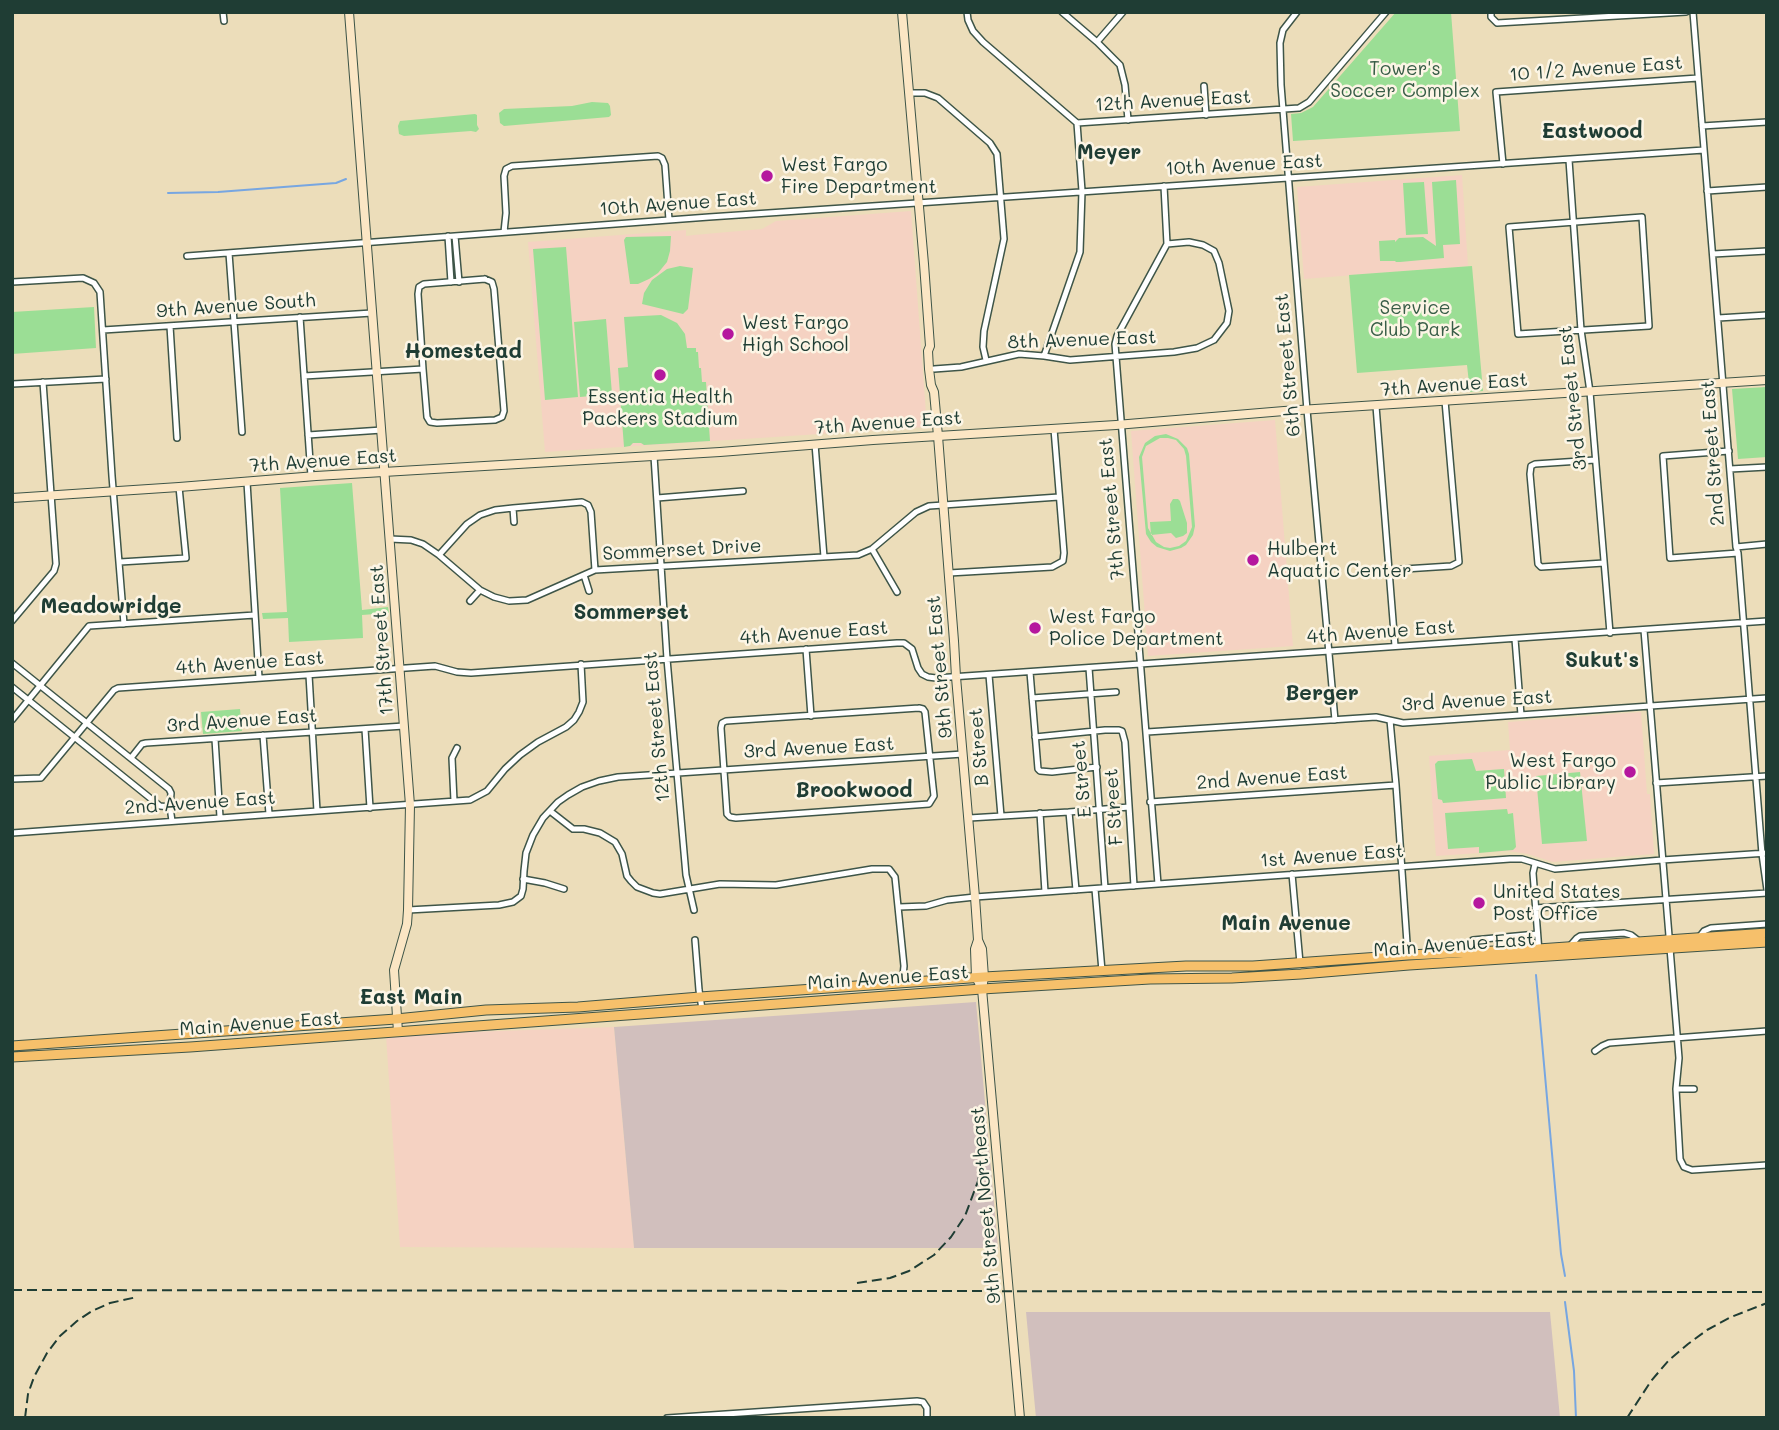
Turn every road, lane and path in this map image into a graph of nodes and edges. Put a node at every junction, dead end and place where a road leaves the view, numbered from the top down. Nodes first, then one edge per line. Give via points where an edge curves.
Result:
1 (223, 12) edge
2 (349, 12) edge
3 (902, 12) edge
4 (967, 12) edge
5 (1062, 12) edge
6 (1123, 12) edge
7 (1386, 12) edge
8 (1686, 12) edge
9 (1693, 12) edge
10 (1296, 13) edge
11 (1491, 15) edge
12 (224, 21) dead end
13 (1097, 41) junction
14 (1698, 78) junction
15 (1204, 86) dead end
16 (910, 93) junction
17 (1283, 110) junction
18 (1206, 115) junction
19 (965, 120) junction
20 (1128, 120) junction
21 (1767, 122) edge
22 (1077, 123) junction
23 (1702, 126) junction
24 (959, 128) dead end
25 (1704, 150) junction
26 (1569, 160) junction
27 (1503, 164) junction
28 (1289, 178) junction
29 (1164, 186) junction
30 (1767, 187) edge
31 (1082, 191) junction
32 (1707, 191) junction
33 (1001, 198) junction
34 (919, 203) junction
35 (669, 220) junction
36 (1574, 222) junction
37 (503, 232) junction
38 (448, 236) junction
39 (455, 236) junction
40 (367, 243) junction
41 (1167, 244) junction
42 (1767, 251) edge
43 (229, 253) junction
44 (1713, 254) junction
45 (187, 256) dead end
46 (12, 282) edge
47 (451, 282) junction
48 (459, 282) junction
49 (372, 313) junction
50 (1767, 315) edge
51 (300, 317) junction
52 (1718, 318) junction
53 (234, 322) junction
54 (170, 326) junction
55 (103, 330) junction
56 (1581, 330) junction
57 (930, 346) junction
58 (1044, 356) junction
59 (1116, 357) junction
60 (986, 360) junction
61 (423, 369) junction
62 (934, 369) junction
63 (376, 372) junction
64 (304, 376) junction
65 (106, 379) junction
66 (1767, 380) edge
67 (43, 382) junction
68 (1723, 383) junction
69 (12, 384) edge
70 (934, 392) junction
71 (1590, 392) junction
72 (1445, 401) junction
73 (1376, 406) junction
74 (1307, 410) junction
75 (1121, 424) junction
76 (1054, 428) junction
77 (382, 430) junction
78 (242, 432) dead end
79 (308, 435) junction
80 (938, 436) junction
81 (177, 439) dead end
82 (815, 444) junction
83 (1729, 451) junction
84 (654, 456) junction
85 (1595, 460) junction
86 (1767, 467) edge
87 (1730, 469) junction
88 (384, 473) junction
89 (311, 477) junction
90 (247, 482) junction
91 (179, 487) junction
92 (113, 491) junction
93 (743, 491) dead end
94 (51, 495) junction
95 (1059, 497) junction
96 (12, 498) edge
97 (657, 498) junction
98 (943, 505) junction
99 (513, 508) junction
100 (514, 522) dead end
101 (390, 539) junction
102 (1767, 544) edge
103 (872, 549) junction
104 (1737, 550) junction
105 (439, 555) junction
106 (824, 557) junction
107 (120, 562) junction
108 (1604, 563) junction
109 (661, 567) junction
110 (595, 570) junction
111 (1389, 570) junction
112 (949, 573) junction
113 (583, 575) junction
114 (480, 590) junction
115 (589, 592) dead end
116 (897, 592) dead end
117 (470, 601) dead end
118 (255, 615) junction
119 (12, 621) edge
120 (1767, 621) edge
121 (1744, 623) junction
122 (124, 624) junction
123 (1644, 630) junction
124 (1610, 633) junction
125 (1515, 639) junction
126 (1395, 646) junction
127 (806, 649) junction
128 (1329, 651) junction
129 (667, 659) junction
130 (12, 663) edge
131 (581, 664) junction
132 (1141, 664) junction
133 (400, 668) junction
134 (1089, 668) junction
135 (1030, 672) junction
136 (309, 675) junction
137 (989, 675) junction
138 (956, 677) junction
139 (259, 678) junction
140 (40, 685) junction
141 (12, 687) edge
142 (1116, 692) dead end
143 (1091, 694) junction
144 (1032, 698) junction
145 (1767, 698) edge
146 (1750, 699) junction
147 (28, 700) junction
148 (1650, 706) junction
149 (1521, 715) junction
150 (810, 716) junction
151 (12, 720) edge
152 (1335, 720) junction
153 (1390, 720) junction
154 (87, 723) junction
155 (404, 726) junction
156 (365, 729) junction
157 (313, 732) junction
158 (1093, 732) junction
159 (1147, 732) junction
160 (263, 736) junction
161 (75, 737) junction
162 (1035, 737) junction
163 (215, 739) junction
164 (457, 748) dead end
165 (963, 754) junction
166 (930, 757) junction
167 (131, 758) junction
168 (1097, 767) junction
169 (724, 770) junction
170 (677, 773) junction
171 (1755, 776) junction
172 (1767, 776) edge
173 (12, 779) edge
174 (1656, 783) junction
175 (1396, 785) junction
176 (454, 801) junction
177 (1150, 802) junction
178 (410, 805) junction
179 (170, 807) junction
180 (1129, 807) junction
181 (370, 808) junction
182 (1100, 809) junction
183 (317, 811) junction
184 (550, 811) junction
185 (1069, 812) junction
186 (1040, 813) junction
187 (268, 814) junction
188 (1001, 816) junction
189 (220, 817) junction
190 (969, 818) junction
191 (172, 821) junction
192 (12, 833) edge
193 (1764, 854) edge
194 (1662, 860) junction
195 (1535, 864) junction
196 (1402, 867) junction
197 (1292, 874) junction
198 (523, 879) junction
199 (1158, 884) junction
200 (1135, 886) junction
201 (1105, 888) junction
202 (690, 889) junction
203 (1096, 889) junction
204 (564, 890) dead end
205 (1076, 890) junction
206 (1045, 892) junction
207 (1767, 892) edge
208 (975, 897) junction
209 (1665, 899) junction
210 (899, 907) junction
211 (1535, 908) junction
212 (408, 910) junction
213 (694, 910) dead end
214 (1767, 924) edge
215 (1767, 933) edge
216 (1537, 934) junction
217 (1698, 938) junction
218 (695, 940) dead end
219 (1473, 940) dead end
220 (1767, 942) edge
221 (1407, 943) dead end
222 (1669, 944) junction
223 (1539, 953) junction
224 (1300, 963) junction
225 (1102, 971) junction
226 (980, 977) junction
227 (1244, 977) junction
228 (895, 983) junction
229 (1050, 985) junction
230 (982, 989) junction
231 (700, 997) junction
232 (702, 1009) junction
233 (396, 1019) junction
234 (398, 1032) junction
235 (1767, 1032) edge
236 (148, 1035) junction
237 (1677, 1038) junction
238 (97, 1040) junction
239 (12, 1046) edge
240 (1595, 1051) dead end
241 (104, 1052) junction
242 (50, 1055) junction
243 (12, 1058) edge
244 (1676, 1089) junction
245 (1694, 1089) dead end
246 (1767, 1165) edge
247 (745, 1415) edge
248 (667, 1418) edge
249 (927, 1418) edge
250 (1020, 1418) edge

1 - 12 street
2 - 40 street
3 - 16 street, 9th Street East
4 - 22 street, 12th Avenue East via 973,31 983,42
5 - 13 street
6 - 13 street
7 - 17 street, 12th Avenue East via 1309,102
8 - 11 street via 1517,23 1497,23
9 - 14 street, 2nd Street East
10 - 17 street, 6th Street East via 1280,43
13 - 20 street via 1120,65
14 - 23 street, 2nd Street East
14 - 27 street, 10 1/2 Avenue East via 1496,92
15 - 18 street
16 - 19 street via 939,98
16 - 34 street, 9th Street East
17 - 18 street, 12th Avenue East
17 - 28 street, 6th Street East
18 - 20 street, 12th Avenue East
19 - 24 street
19 - 33 street via 997,154
20 - 22 street, 12th Avenue East
21 - 23 street
22 - 31 street
23 - 25 street, 2nd Street East
25 - 26 street, 10th Avenue East
25 - 32 street, 2nd Street East
26 - 27 street, 10th Avenue East
26 - 36 street, 3rd Street East
27 - 28 street, 10th Avenue East
28 - 29 street, 10th Avenue East
28 - 74 street, 6th Street East
29 - 31 street, 10th Avenue East
29 - 41 street
30 - 32 street
31 - 33 street, 10th Avenue East
31 - 58 street via 1080,252
32 - 44 street, 2nd Street East
33 - 34 street, 10th Avenue East
33 - 60 street via 1003,239 984,331
34 - 35 street, 10th Avenue East
34 - 57 street, 9th Street East
35 - 37 street, 10th Avenue East
35 - 37 street via 662,158 512,166 504,176
36 - 56 street, 3rd Street East
36 - 56 street via 1509,227 1518,334
36 - 56 street via 1642,218 1649,326
37 - 39 street, 10th Avenue East
38 - 39 street, 10th Avenue East
38 - 40 street, 10th Avenue East
38 - 47 street
39 - 48 street
40 - 43 street, 10th Avenue East
40 - 49 street, 17th Street East
41 - 59 street, 7th Street East via 1117,336
41 - 59 street, 8th Avenue East via 1203,245 1214,251 1229,311 1227,323 1214,340 1197,348
42 - 44 street
43 - 45 street, 10th Avenue East
43 - 53 street
44 - 52 street, 2nd Street East
46 - 55 street via 83,278 94,283
47 - 48 street
47 - 61 street via 419,287
48 - 61 street via 492,282 502,417 430,422
49 - 51 street, 9th Avenue South
49 - 63 street, 17th Street East
50 - 52 street
51 - 53 street, 9th Avenue South
51 - 64 street
52 - 68 street, 2nd Street East
53 - 54 street, 9th Avenue South
53 - 78 street
54 - 55 street, 9th Avenue South
54 - 81 street
55 - 65 street
56 - 71 street, 3rd Street East
57 - 62 street, 9th Street East
57 - 70 street, 9th Street East
58 - 59 street, 8th Avenue East via 1070,360
58 - 60 street, 8th Avenue East via 1019,354
59 - 75 street, 7th Street East
60 - 62 street, 8th Avenue East
61 - 63 street
62 - 70 street, 9th Street East
63 - 64 street
63 - 77 street, 17th Street East
64 - 79 street
65 - 67 street
65 - 92 street
66 - 68 street, 7th Avenue East
67 - 69 street
67 - 94 street
68 - 71 street, 7th Avenue East
68 - 83 street, 2nd Street East
70 - 80 street, 9th Street East
71 - 72 street, 7th Avenue East
71 - 85 street, 3rd Street East
72 - 73 street, 7th Avenue East
72 - 111 street via 1459,562
73 - 74 street, 7th Avenue East
73 - 111 street
74 - 75 street, 7th Avenue East
74 - 128 street, 6th Street East
75 - 76 street, 7th Avenue East
75 - 132 street, 7th Street East
76 - 80 street, 7th Avenue East
76 - 95 street
77 - 79 street
77 - 88 street, 17th Street East
79 - 89 street
80 - 82 street, 7th Avenue East
80 - 98 street, 9th Street East
82 - 84 street, 7th Avenue East
82 - 106 street
83 - 87 street, 2nd Street East
83 - 104 street via 1662,456 1670,558
84 - 88 street, 7th Avenue East
84 - 97 street, 12th Street East
85 - 108 street, 3rd Street East
85 - 108 street via 1535,464 1530,474 1538,564
86 - 87 street
87 - 104 street, 2nd Street East
88 - 89 street, 7th Avenue East
88 - 101 street, 17th Street East
89 - 90 street, 7th Avenue East
90 - 91 street, 7th Avenue East
90 - 118 street
91 - 92 street, 7th Avenue East
91 - 107 street via 186,558
92 - 94 street, 7th Avenue East
92 - 107 street
93 - 97 street
94 - 96 street, 7th Avenue East
94 - 119 street via 54,571
95 - 98 street, Sommerset Drive
95 - 112 street via 1063,561 1052,567
97 - 109 street, 12th Street East
98 - 103 street, Sommerset Drive via 916,512
98 - 112 street, 9th Street East
99 - 100 street
99 - 105 street via 480,515
99 - 110 street via 588,505
101 - 105 street, Sommerset Drive via 411,540
101 - 133 street, 17th Street East
102 - 104 street
103 - 106 street, Sommerset Drive via 858,555
103 - 116 street
104 - 121 street, 2nd Street East
105 - 114 street, Sommerset Drive
106 - 109 street, Sommerset Drive
107 - 122 street
108 - 124 street, 3rd Street East
109 - 110 street, Sommerset Drive
109 - 129 street, 12th Street East
110 - 113 street, Sommerset Drive
111 - 126 street
112 - 138 street, 9th Street East
113 - 114 street, Sommerset Drive via 527,600 509,601
113 - 115 street
114 - 117 street
118 - 122 street
118 - 139 street
120 - 121 street, 4th Avenue East
121 - 123 street, 4th Avenue East
121 - 146 street, 2nd Street East
122 - 140 street via 89,626
123 - 124 street, 4th Avenue East
123 - 148 street
124 - 125 street, 4th Avenue East
125 - 126 street, 4th Avenue East
125 - 149 street
126 - 128 street, 4th Avenue East
127 - 129 street, 4th Avenue East
127 - 138 street, 4th Avenue East via 904,643 912,649 922,674
127 - 150 street
128 - 132 street, 4th Avenue East
128 - 152 street, 6th Street East
129 - 131 street, 4th Avenue East
129 - 170 street, 12th Street East
130 - 140 street
131 - 133 street, 4th Avenue East via 471,673 435,666
131 - 176 street via 583,702 573,720 520,755 487,791 470,800
132 - 134 street, 4th Avenue East
132 - 159 street, 7th Street East
133 - 136 street, 4th Avenue East
133 - 155 street, 17th Street East
134 - 135 street, 4th Avenue East
134 - 143 street, E Street
135 - 137 street, 4th Avenue East
135 - 144 street
136 - 139 street, 4th Avenue East
136 - 157 street
137 - 138 street, 4th Avenue East
137 - 188 street, B Street
138 - 165 street, 9th Street East
139 - 154 street, 4th Avenue East via 118,688
140 - 147 street
140 - 154 street
141 - 147 street
142 - 143 street
143 - 144 street
143 - 158 street, E Street
144 - 162 street
145 - 146 street, 3rd Avenue East
146 - 148 street, 3rd Avenue East
146 - 171 street, 2nd Street East
147 - 151 street
147 - 161 street
148 - 149 street, 3rd Avenue East
148 - 174 street
149 - 153 street, 3rd Avenue East
150 - 166 street via 923,709
150 - 169 street via 722,723
152 - 153 street, 3rd Avenue East
152 - 159 street, 3rd Avenue East
153 - 175 street
154 - 161 street, 4th Avenue East
154 - 167 street
155 - 156 street, 3rd Avenue East
155 - 178 street, 17th Street East
156 - 157 street, 3rd Avenue East
156 - 181 street
157 - 160 street, 3rd Avenue East
157 - 183 street
158 - 162 street
158 - 168 street, E Street
158 - 180 street, F Street via 1122,731
159 - 177 street, 7th Street East
160 - 163 street, 3rd Avenue East
160 - 187 street
161 - 173 street, 4th Avenue East via 41,778
161 - 179 street via 160,806
162 - 168 street via 1039,770
163 - 167 street, 3rd Avenue East via 146,743
163 - 189 street
164 - 176 street via 452,758
165 - 166 street, 3rd Avenue East
165 - 190 street, 9th Street East
166 - 169 street, 3rd Avenue East
166 - 169 street via 934,796 929,804 745,817 727,814
167 - 179 street via 169,789
168 - 182 street, E Street
169 - 170 street, 3rd Avenue East
170 - 184 street, 3rd Avenue East via 599,781 568,795
170 - 202 street, 12th Street East
171 - 172 street
171 - 174 street
171 - 193 street, 2nd Street East
174 - 194 street
175 - 177 street, 2nd Avenue East
175 - 196 street
176 - 178 street
177 - 199 street, 7th Street East
178 - 181 street, 2nd Avenue East
178 - 212 street, 17th Street East
179 - 191 street
180 - 182 street
180 - 200 street, F Street
181 - 183 street, 2nd Avenue East
182 - 185 street
182 - 201 street, E Street
183 - 187 street, 2nd Avenue East
184 - 198 street, 3rd Avenue East via 533,835
184 - 202 street via 573,829 600,833 615,842 627,876 637,887 660,894
185 - 186 street
185 - 205 street
186 - 188 street
186 - 206 street
187 - 189 street, 2nd Avenue East
188 - 190 street
189 - 191 street, 2nd Avenue East
190 - 208 street, 9th Street East
191 - 192 street, 2nd Avenue East
193 - 194 street, 1st Avenue East
193 - 207 street, 2nd Street East
194 - 195 street, 1st Avenue East via 1555,869
194 - 209 street
195 - 196 street, 1st Avenue East via 1510,859
195 - 211 street
196 - 197 street, 1st Avenue East
196 - 221 street
197 - 199 street, 1st Avenue East
197 - 224 street
198 - 204 street
198 - 212 street via 521,897 513,902
199 - 200 street, 1st Avenue East
200 - 201 street, 1st Avenue East
201 - 203 street, 1st Avenue East
202 - 210 street via 776,885 885,869 895,877
202 - 213 street, 12th Street East
203 - 205 street, 1st Avenue East
203 - 225 street
205 - 206 street, 1st Avenue East
206 - 208 street, 1st Avenue East
207 - 209 street
208 - 210 street, 1st Avenue East
208 - 226 street, 9th Street East
209 - 211 street
209 - 222 street
210 - 228 street via 904,973
211 - 216 street
212 - 233 street, 17th Street East via 394,970
214 - 217 street via 1711,928
215 - 217 main road, Main Avenue East
216 - 219 street
216 - 223 street
217 - 222 main road, Main Avenue East
218 - 231 street
220 - 222 main road, Main Avenue East
222 - 223 main road, Main Avenue East
222 - 223 main road, Main Avenue East via 1640,942
222 - 237 street
223 - 224 main road, Main Avenue East
223 - 227 main road, Main Avenue East
224 - 225 main road, Main Avenue East
224 - 227 main road via 1292,969
225 - 226 main road, Main Avenue East
225 - 229 main road via 1097,978
226 - 228 main road, Main Avenue East
226 - 230 street, 9th Street East
227 - 229 main road, Main Avenue East
228 - 231 main road, Main Avenue East
229 - 230 main road, Main Avenue East
230 - 232 main road, Main Avenue East
230 - 250 street, 9th Street Northeast
231 - 232 street
231 - 233 main road, Main Avenue East
232 - 234 main road, Main Avenue East
233 - 234 street, 17th Street East
233 - 236 main road, Main Avenue East
234 - 241 main road, Main Avenue East
235 - 237 street
236 - 238 main road, Main Avenue East
236 - 241 main road via 140,1045 111,1046
237 - 240 street via 1609,1043
237 - 244 street
238 - 239 main road, Main Avenue East
238 - 242 main road via 57,1047
241 - 242 main road, Main Avenue East
242 - 243 main road, Main Avenue East
244 - 245 street
244 - 246 street via 1684,1167
247 - 248 street
247 - 249 street via 917,1401 927,1408

